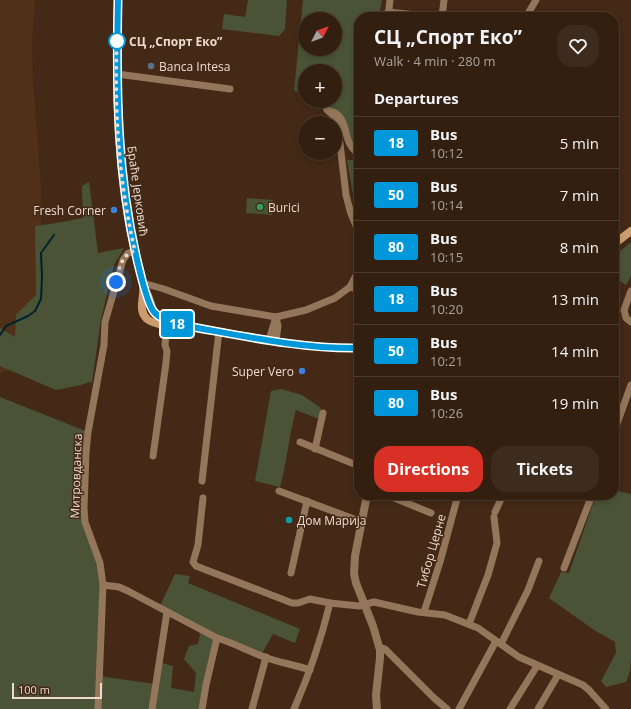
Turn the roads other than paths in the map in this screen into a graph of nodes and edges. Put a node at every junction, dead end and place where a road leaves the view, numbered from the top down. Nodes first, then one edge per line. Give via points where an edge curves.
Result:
1 (118, 0) edge
2 (390, 0) edge
3 (444, 0) edge
4 (536, 0) edge
5 (388, 12) edge
6 (443, 12) edge
7 (529, 12) edge
8 (117, 74) junction
9 (230, 89) dead end
10 (354, 149) edge
11 (354, 221) edge
12 (631, 231) edge
13 (619, 240) edge
14 (135, 251) junction
15 (354, 279) edge
16 (143, 285) junction
17 (350, 287) junction
18 (354, 288) edge
19 (631, 291) edge
20 (276, 317) junction
21 (631, 322) edge
22 (167, 325) junction
23 (181, 325) junction
24 (219, 332) junction
25 (273, 340) junction
26 (354, 348) edge
27 (631, 385) edge
28 (323, 413) dead end
29 (619, 418) edge
30 (300, 442) dead end
31 (315, 449) junction
32 (153, 456) dead end
33 (354, 464) edge
34 (202, 481) dead end
35 (279, 491) dead end
36 (203, 498) dead end
37 (366, 500) edge
38 (399, 500) edge
39 (457, 500) edge
40 (501, 500) edge
41 (590, 500) edge
42 (307, 501) junction
43 (431, 513) dead end
44 (362, 522) junction
45 (539, 562) dead end
46 (564, 568) dead end
47 (291, 573) dead end
48 (103, 585) junction
49 (330, 603) junction
50 (365, 604) junction
51 (167, 612) junction
52 (424, 612) junction
53 (469, 624) junction
54 (216, 638) junction
55 (499, 643) junction
56 (379, 647) junction
57 (266, 658) junction
58 (537, 666) junction
59 (310, 670) junction
60 (558, 675) junction
61 (98, 709) edge
62 (152, 709) edge
63 (202, 709) edge
64 (252, 709) edge
65 (294, 709) edge
66 (377, 709) edge
67 (447, 709) edge
68 (459, 709) edge
69 (510, 709) edge
70 (538, 709) edge
71 (606, 709) edge

1 - 8 main road, Браће Јерковић
2 - 5 street
3 - 6 street
4 - 7 street
8 - 9 street
8 - 14 main road, Браће Јерковић via 117,113 122,170
10 - 11 street via 346,138 340,116 327,110 333,115 338,127 346,195
12 - 13 main road
14 - 16 main road, Браће Јерковић
14 - 48 street, Митровданска via 128,253 123,260 106,317 104,345 88,432 85,522 100,563
15 - 17 street
16 - 20 street via 164,289 211,306
16 - 22 main road, Браће Јерковић via 143,313 150,321
16 - 23 main road, Браће Јерковић via 154,313
17 - 18 street
17 - 20 street via 328,302
19 - 21 street via 624,310 626,318
20 - 25 street via 278,326
22 - 23 main road, Браће Јерковић
22 - 32 street via 167,356
23 - 24 main road, Браће Јерковић
24 - 25 main road, Браће Јерковић
24 - 34 street
25 - 26 main road, Браће Јерковић
27 - 29 street
28 - 31 street
30 - 31 street
31 - 33 street
35 - 42 street
36 - 49 street via 194,565 292,603 310,599
37 - 44 street
38 - 43 street
39 - 52 street, Тибор Церне
40 - 53 street via 494,514 497,543
41 - 46 street
42 - 44 street
42 - 47 street
44 - 50 street via 354,574
45 - 55 street via 528,590
48 - 51 street via 119,587
48 - 61 street, Митровданска
49 - 50 street via 359,606
49 - 59 street
50 - 52 street via 374,602
50 - 56 street
51 - 54 street
51 - 62 street
52 - 53 street via 445,615
53 - 55 street
54 - 57 street
54 - 63 street
55 - 58 street via 516,656
55 - 68 street
56 - 66 street
56 - 67 street via 389,653
57 - 59 street
57 - 64 street
58 - 60 street
58 - 69 street
59 - 65 street
60 - 70 street
60 - 71 street via 587,688

